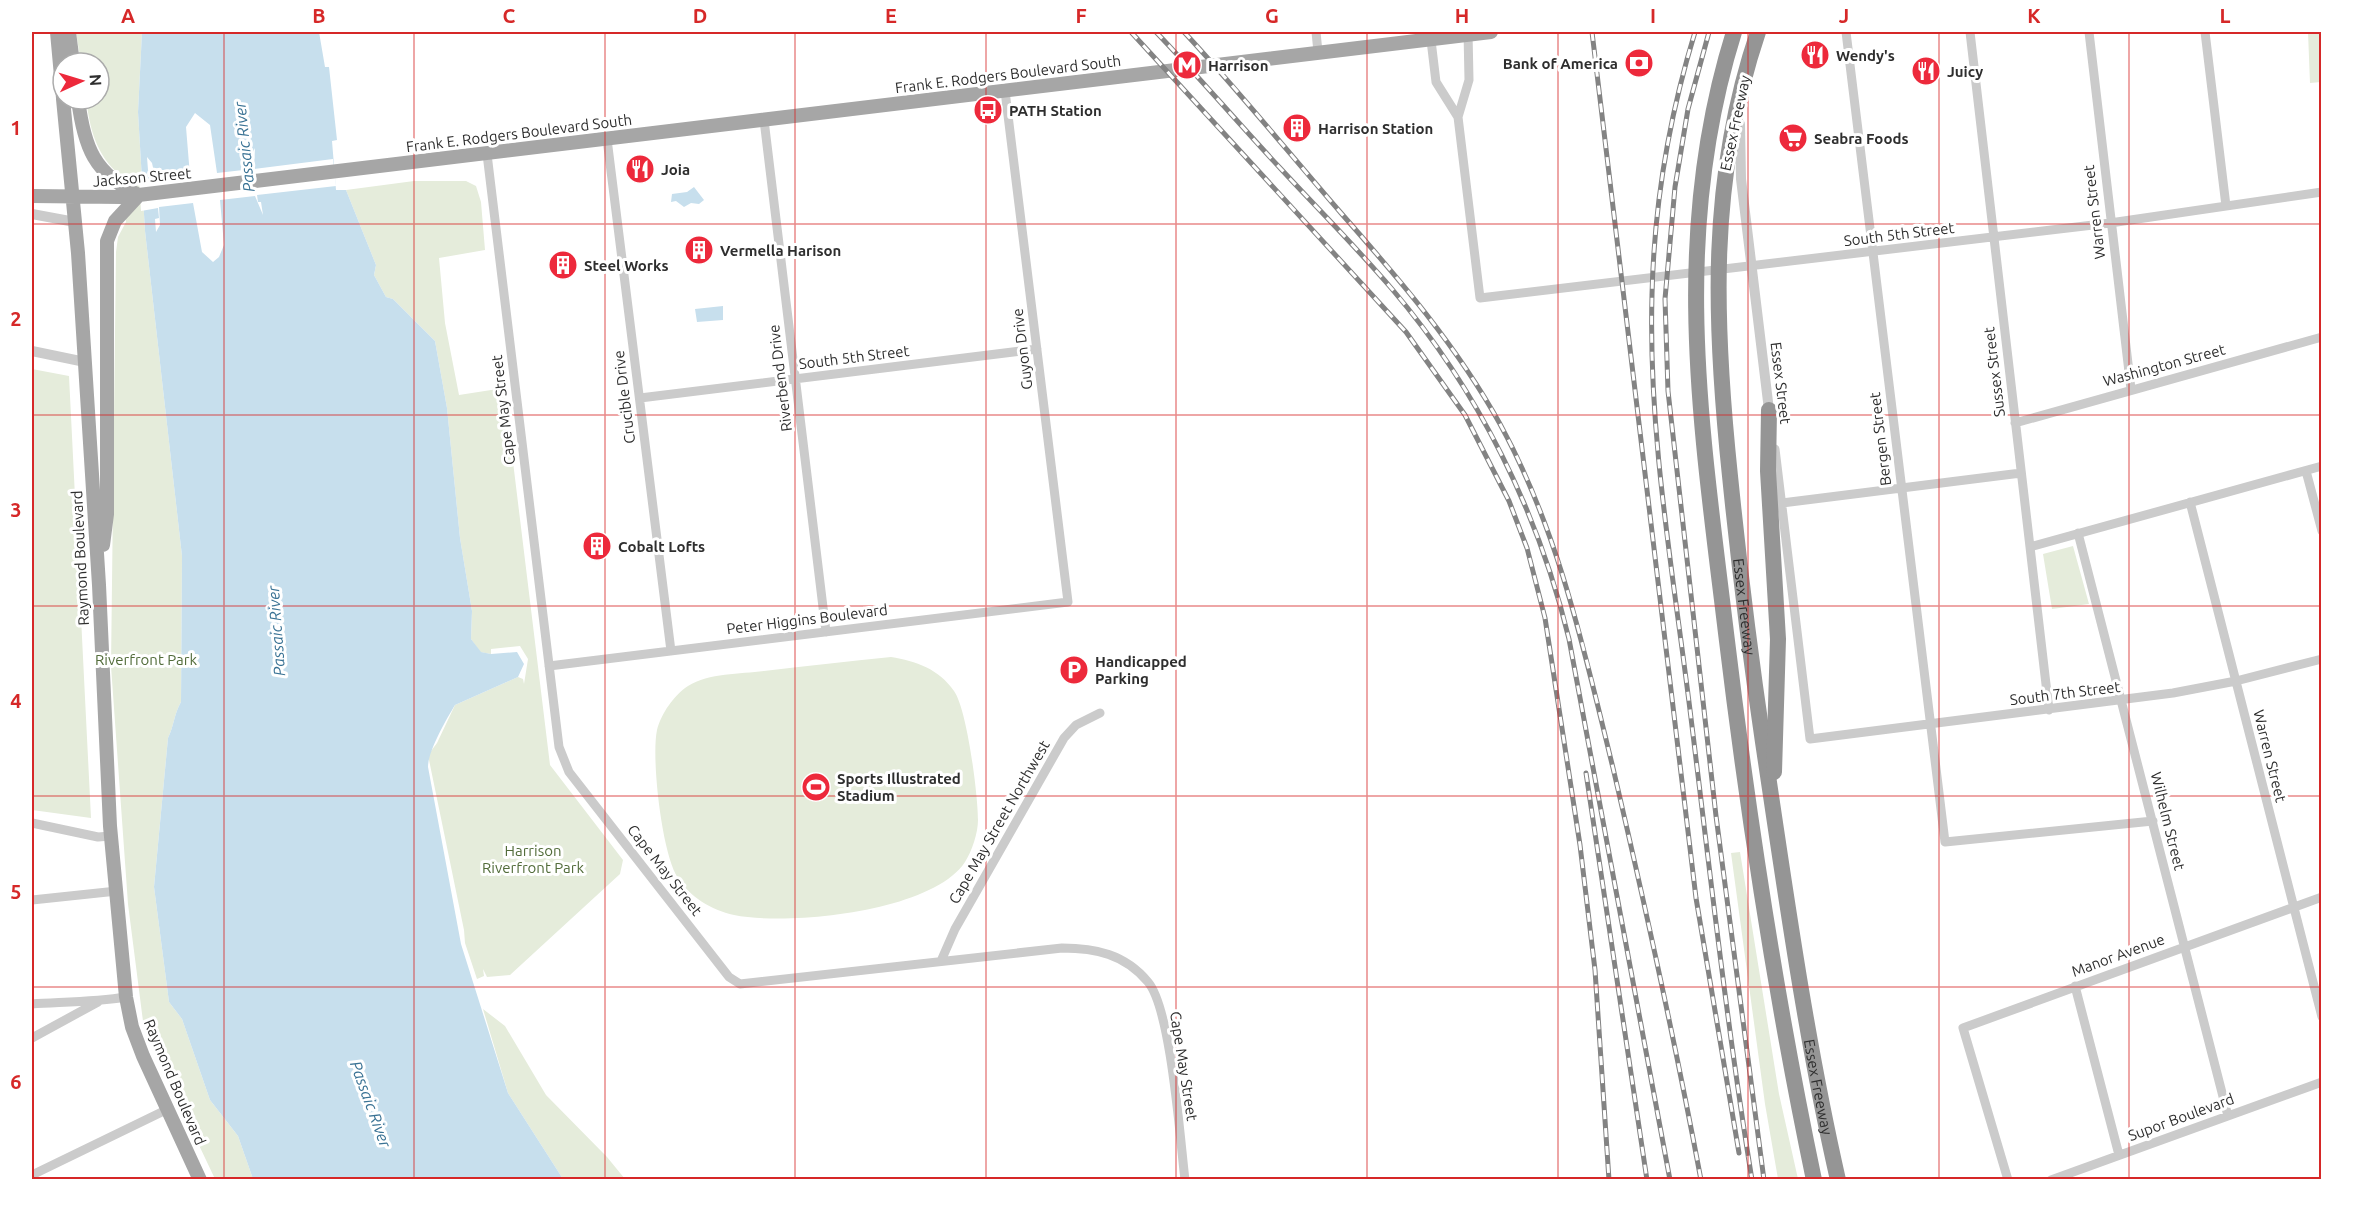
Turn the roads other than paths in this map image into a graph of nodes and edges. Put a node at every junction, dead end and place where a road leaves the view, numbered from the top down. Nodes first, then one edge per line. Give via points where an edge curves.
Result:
1 (57, 32) edge
2 (69, 32) edge
3 (1316, 32) edge
4 (1491, 32) edge
5 (1726, 32) edge
6 (1734, 32) edge
7 (1755, 32) edge
8 (1846, 32) edge
9 (1970, 32) edge
10 (2089, 32) edge
11 (2205, 32) edge
12 (1468, 33) edge
13 (1430, 35) edge
14 (59, 51) edge
15 (71, 51) edge
16 (1315, 52) junction
17 (1005, 91) junction
18 (64, 111) edge
19 (80, 111) edge
20 (1712, 115) junction
21 (1458, 117) junction
22 (764, 120) junction
23 (607, 139) junction
24 (487, 154) junction
25 (255, 182) joint
26 (2322, 192) edge
27 (32, 196) edge
28 (122, 199) junction
29 (2226, 206) junction
30 (32, 214) edge
31 (75, 222) junction
32 (2110, 223) junction
33 (1994, 237) junction
34 (1873, 252) junction
35 (1752, 267) junction
36 (2322, 337) edge
37 (1037, 349) junction
38 (32, 351) edge
39 (85, 362) junction
40 (795, 380) junction
41 (2131, 389) junction
42 (640, 398) junction
43 (1769, 410) junction
44 (2015, 423) junction
45 (2322, 466) edge
46 (2306, 471) junction
47 (2021, 473) junction
48 (1902, 488) junction
49 (2190, 502) junction
50 (1782, 503) junction
51 (2322, 531) edge
52 (2078, 533) junction
53 (2030, 547) junction
54 (98, 573) junction
55 (1068, 603) joint
56 (826, 632) junction
57 (671, 651) junction
58 (2322, 659) edge
59 (549, 666) junction
60 (2236, 681) junction
61 (2121, 701) junction
62 (2049, 710) junction
63 (1100, 713) dead end
64 (1930, 724) junction
65 (1810, 739) joint
66 (1770, 794) junction
67 (2152, 821) junction
68 (32, 824) edge
69 (111, 836) junction
70 (117, 891) junction
71 (2322, 897) edge
72 (32, 900) edge
73 (2293, 907) junction
74 (2184, 946) junction
75 (941, 961) junction
76 (2075, 986) junction
77 (126, 997) junction
78 (99, 1002) junction
79 (32, 1004) edge
80 (2322, 1017) edge
81 (32, 1038) edge
82 (2322, 1082) edge
83 (168, 1109) junction
84 (2228, 1116) junction
85 (2119, 1155) junction
86 (32, 1176) edge
87 (200, 1179) edge
88 (1185, 1179) edge
89 (1815, 1179) edge
90 (1838, 1179) edge
91 (2008, 1179) edge
92 (2051, 1179) edge

1 - 14 main road, Raymond Boulevard
2 - 15 main road
3 - 16 street
4 - 12 main road, Frank E. Rodgers Boulevard South
5 - 20 highway
6 - 20 highway, Essex Freeway
7 - 35 street, Essex Street via 1742,102 1740,147
7 - 66 highway, Essex Freeway via 1724,174 1717,305 1734,515
8 - 34 street, Bergen Street
9 - 33 street, Sussex Street
10 - 32 street, Warren Street
11 - 29 street
12 - 13 main road, Frank E. Rodgers Boulevard South
12 - 21 street via 1469,80
13 - 16 main road, Frank E. Rodgers Boulevard South
13 - 21 street via 1436,82
16 - 17 main road, Frank E. Rodgers Boulevard South
17 - 22 main road, Frank E. Rodgers Boulevard South
17 - 37 street, Guyon Drive
18 - 31 main road, Raymond Boulevard
19 - 28 main road via 91,153
20 - 89 highway, Essex Freeway via 1698,207 1695,317 1710,501 1745,782 1772,955
21 - 35 street, South 5th Street via 1480,298
22 - 23 main road, Frank E. Rodgers Boulevard South
22 - 40 street, Riverbend Drive
23 - 24 main road, Frank E. Rodgers Boulevard South
23 - 42 street, Crucible Drive
24 - 25 main road, Frank E. Rodgers Boulevard South
24 - 59 street, Cape May Street
25 - 28 main road, Jackson Street
26 - 29 street, South 5th Street
27 - 28 main road, Jackson Street
28 - 54 main road via 107,241 107,514
29 - 32 street, South 5th Street
30 - 31 street
31 - 39 main road, Raymond Boulevard
32 - 33 street, South 5th Street
32 - 41 street, Warren Street
33 - 34 street, South 5th Street
33 - 44 street, Sussex Street
34 - 35 street, South 5th Street
34 - 48 street, Bergen Street
35 - 43 street, Essex Street
36 - 41 street, Washington Street
37 - 40 street, South 5th Street
37 - 55 street, Guyon Drive
38 - 39 street
39 - 54 main road, Raymond Boulevard
40 - 42 street, South 5th Street
40 - 56 street, Riverbend Drive
41 - 44 street, Washington Street
42 - 57 street, Crucible Drive
43 - 50 street, Essex Street
43 - 66 highway via 1768,471 1778,639 1776,762
44 - 47 street, Sussex Street
45 - 46 street
46 - 49 street
46 - 51 street
47 - 48 street
47 - 53 street, Sussex Street
48 - 50 street
48 - 64 street, Bergen Street
49 - 52 street
49 - 60 street, Warren Street
50 - 65 street, Essex Street
52 - 53 street
52 - 61 street, Wilhelm Street
53 - 62 street, Sussex Street
54 - 69 main road, Raymond Boulevard
55 - 56 street, Peter Higgins Boulevard
56 - 57 street, Peter Higgins Boulevard
57 - 59 street, Peter Higgins Boulevard
58 - 60 street, South 7th Street
59 - 75 street, Cape May Street via 559,747 566,767 734,981 746,985
60 - 61 street, South 7th Street
60 - 73 street, Warren Street
61 - 62 street, South 7th Street
61 - 67 street, Wilhelm Street
62 - 64 street, South 7th Street
63 - 75 street, Cape May Street Northwest via 1076,725 1064,738 955,929
64 - 65 street, South 7th Street
64 - 67 street, Bergen Street via 1945,842
66 - 90 highway, Essex Freeway
67 - 74 street, Wilhelm Street
68 - 69 street
69 - 70 main road, Raymond Boulevard
70 - 72 street
70 - 77 main road, Raymond Boulevard
71 - 73 street, Manor Avenue
73 - 74 street, Manor Avenue
73 - 80 street, Warren Street
74 - 76 street, Manor Avenue
74 - 84 street, Wilhelm Street
75 - 88 street, Cape May Street via 1088,948 1112,954 1148,981 1157,996 1167,1039
76 - 85 street
76 - 91 street, Manor Avenue via 1963,1028
77 - 78 street
77 - 83 main road, Raymond Boulevard via 135,1036
78 - 79 street
78 - 81 street
82 - 84 street, Supor Boulevard
83 - 86 street
83 - 87 main road, Raymond Boulevard
84 - 85 street, Supor Boulevard
85 - 92 street, Supor Boulevard

